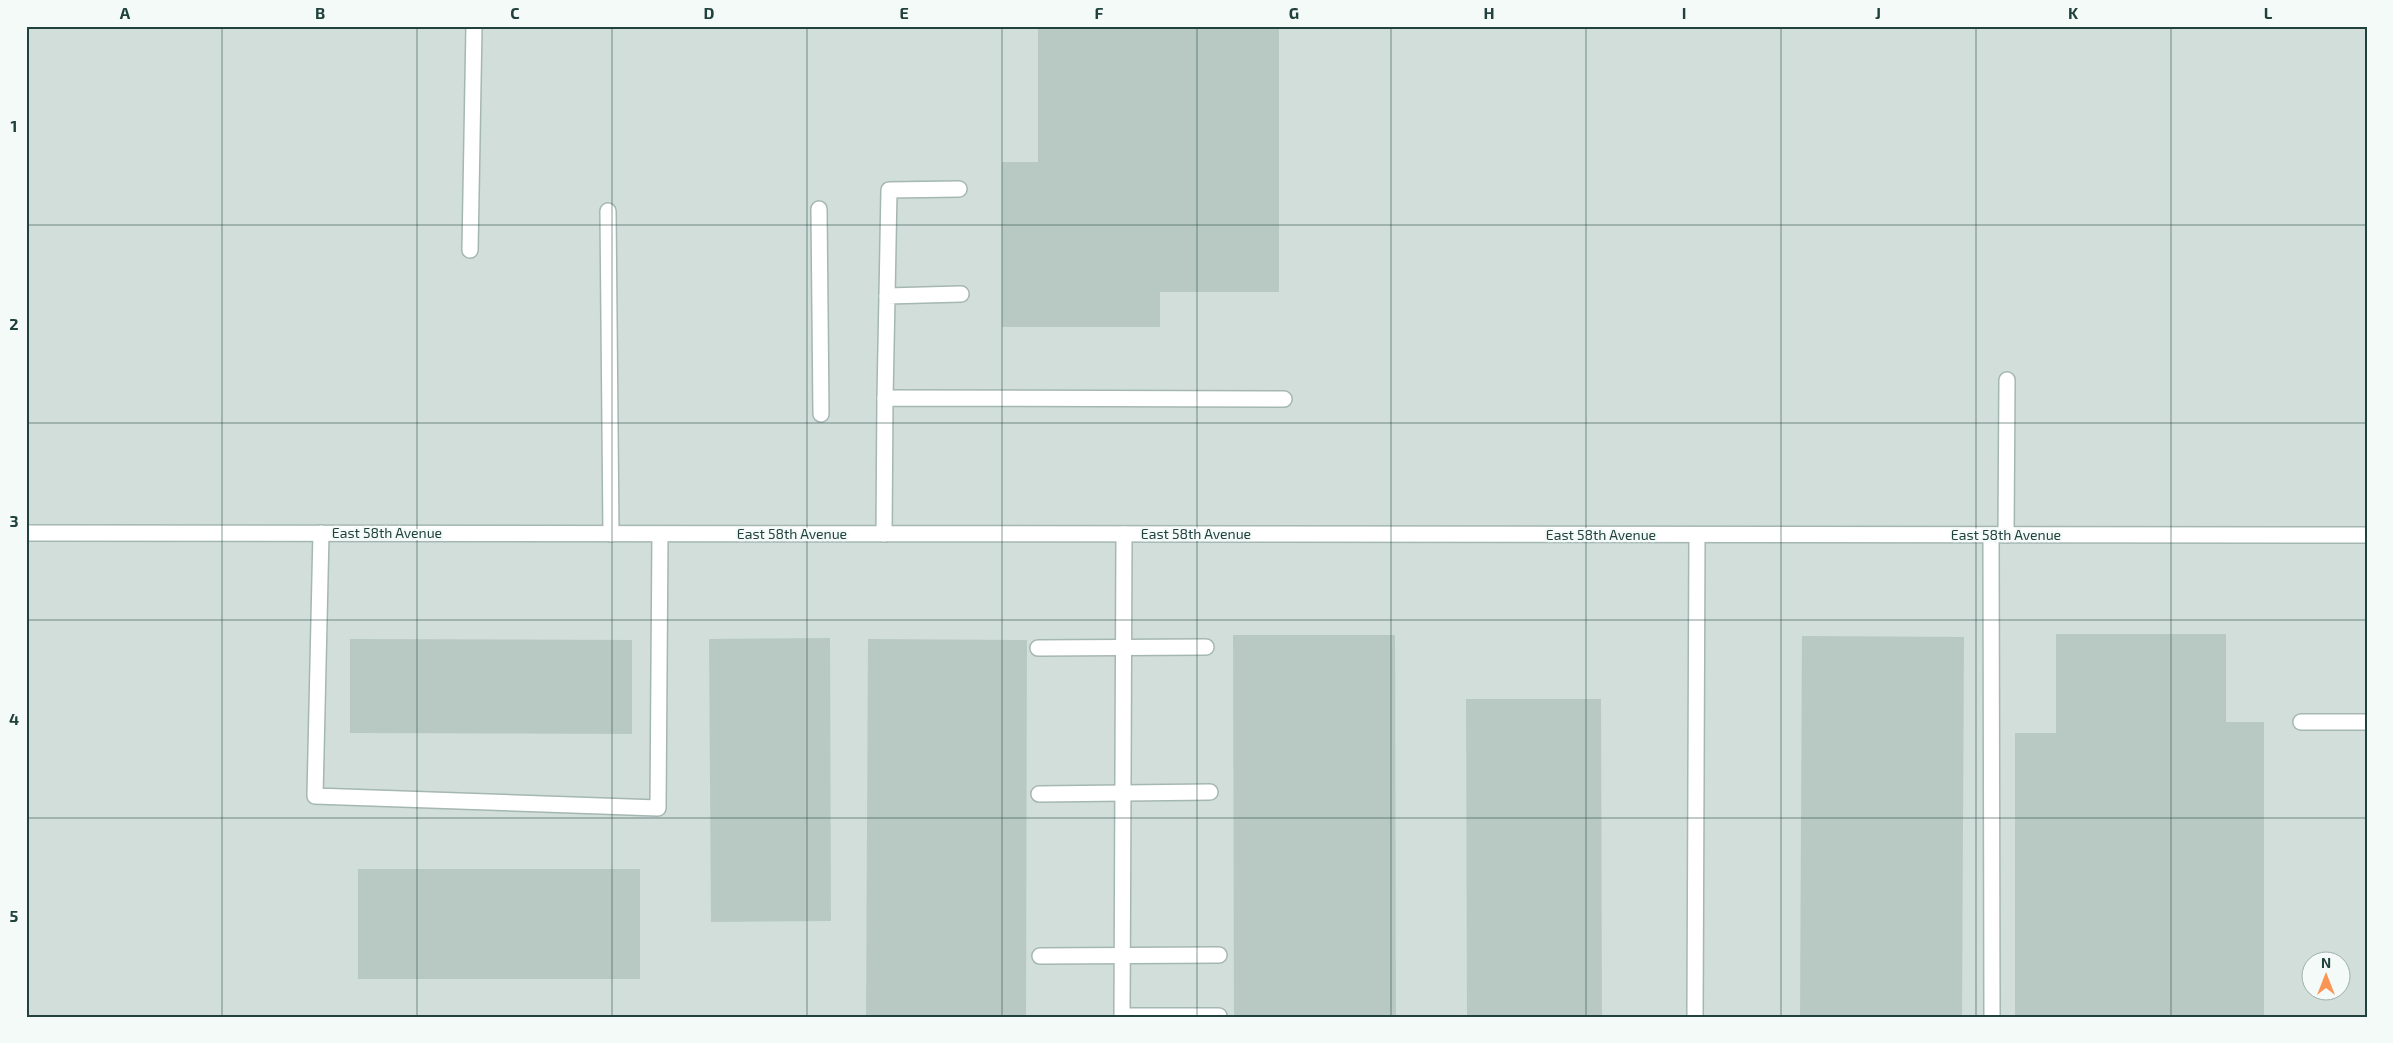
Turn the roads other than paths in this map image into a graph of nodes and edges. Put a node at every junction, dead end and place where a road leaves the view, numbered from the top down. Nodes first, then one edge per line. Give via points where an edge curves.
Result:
1 (474, 26) edge
2 (959, 189) dead end
3 (819, 209) dead end
4 (608, 211) dead end
5 (470, 250) dead end
6 (961, 294) dead end
7 (887, 296) junction
8 (2007, 380) dead end
9 (885, 398) junction
10 (1284, 399) dead end
11 (820, 414) dead end
12 (26, 533) edge
13 (321, 533) junction
14 (611, 534) junction
15 (660, 534) junction
16 (884, 534) junction
17 (1124, 534) junction
18 (1697, 535) junction
19 (1991, 535) junction
20 (2006, 535) junction
21 (2367, 535) edge
22 (1206, 647) dead end
23 (1038, 648) dead end
24 (1124, 648) junction
25 (2300, 722) dead end
26 (2367, 722) edge
27 (1210, 792) dead end
28 (1123, 793) junction
29 (1039, 794) dead end
30 (1219, 955) dead end
31 (1040, 956) dead end
32 (1122, 956) junction
33 (1122, 1016) edge
34 (1219, 1016) edge
35 (1695, 1017) edge
36 (1992, 1017) edge

1 - 5 street
2 - 7 street via 889,190
3 - 11 street
4 - 14 street
6 - 7 street
7 - 9 street
8 - 20 street
9 - 10 street
9 - 16 street
12 - 13 street, East 58th Avenue
13 - 14 street, East 58th Avenue
13 - 15 street via 316,796 658,808
14 - 15 street, East 58th Avenue
15 - 16 street, East 58th Avenue
16 - 17 street, East 58th Avenue
17 - 18 street, East 58th Avenue
17 - 24 street
18 - 19 street, East 58th Avenue
18 - 35 street
19 - 20 street, East 58th Avenue
19 - 36 street
20 - 21 street, East 58th Avenue
22 - 24 street
23 - 24 street
24 - 28 street
25 - 26 street
27 - 28 street
28 - 29 street
28 - 32 street
30 - 32 street
31 - 32 street
32 - 33 street
33 - 34 street

